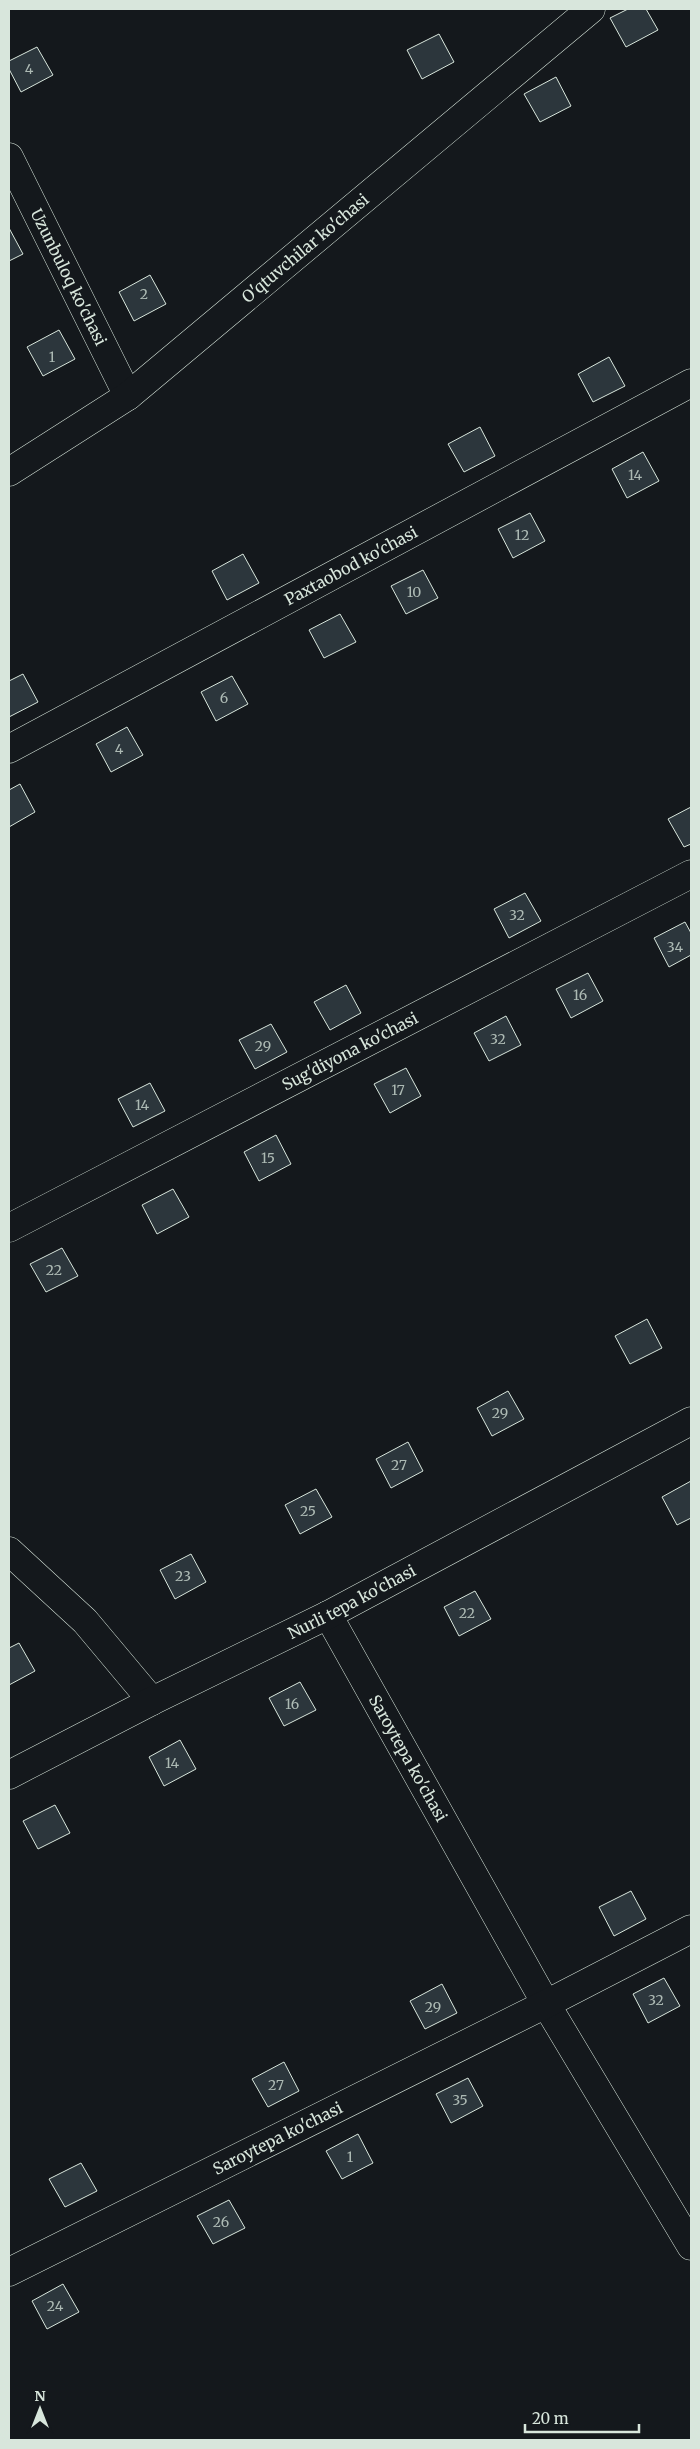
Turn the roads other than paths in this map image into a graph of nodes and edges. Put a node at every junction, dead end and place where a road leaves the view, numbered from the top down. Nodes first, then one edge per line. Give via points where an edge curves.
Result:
1 (591, 9) edge
2 (9, 157) edge
3 (691, 383) edge
4 (128, 396) junction
5 (9, 472) edge
6 (9, 749) edge
7 (691, 874) edge
8 (9, 1228) edge
9 (691, 1422) edge
10 (9, 1551) edge
11 (328, 1615) junction
12 (152, 1701) junction
13 (9, 1775) edge
14 (691, 1929) edge
15 (546, 2004) junction
16 (691, 2246) edge
17 (9, 2272) edge

1 - 4 street, O'qtuvchilar ko'chasi
2 - 4 street, Uzunbuloq ko'chasi
3 - 6 street, Paxtaobod ko'chasi
4 - 5 street, O'qtuvchilar ko'chasi
7 - 8 street, Sug'diyona ko'chasi
9 - 11 street, Nurli tepa ko'chasi
10 - 12 street via 84,1621
11 - 12 street, Nurli tepa ko'chasi
11 - 15 street, Saroytepa ko'chasi
12 - 13 street, Nurli tepa ko'chasi
14 - 15 street, Saroytepa ko'chasi
15 - 16 street, Saroytepa ko'chasi
15 - 17 street, Saroytepa ko'chasi

